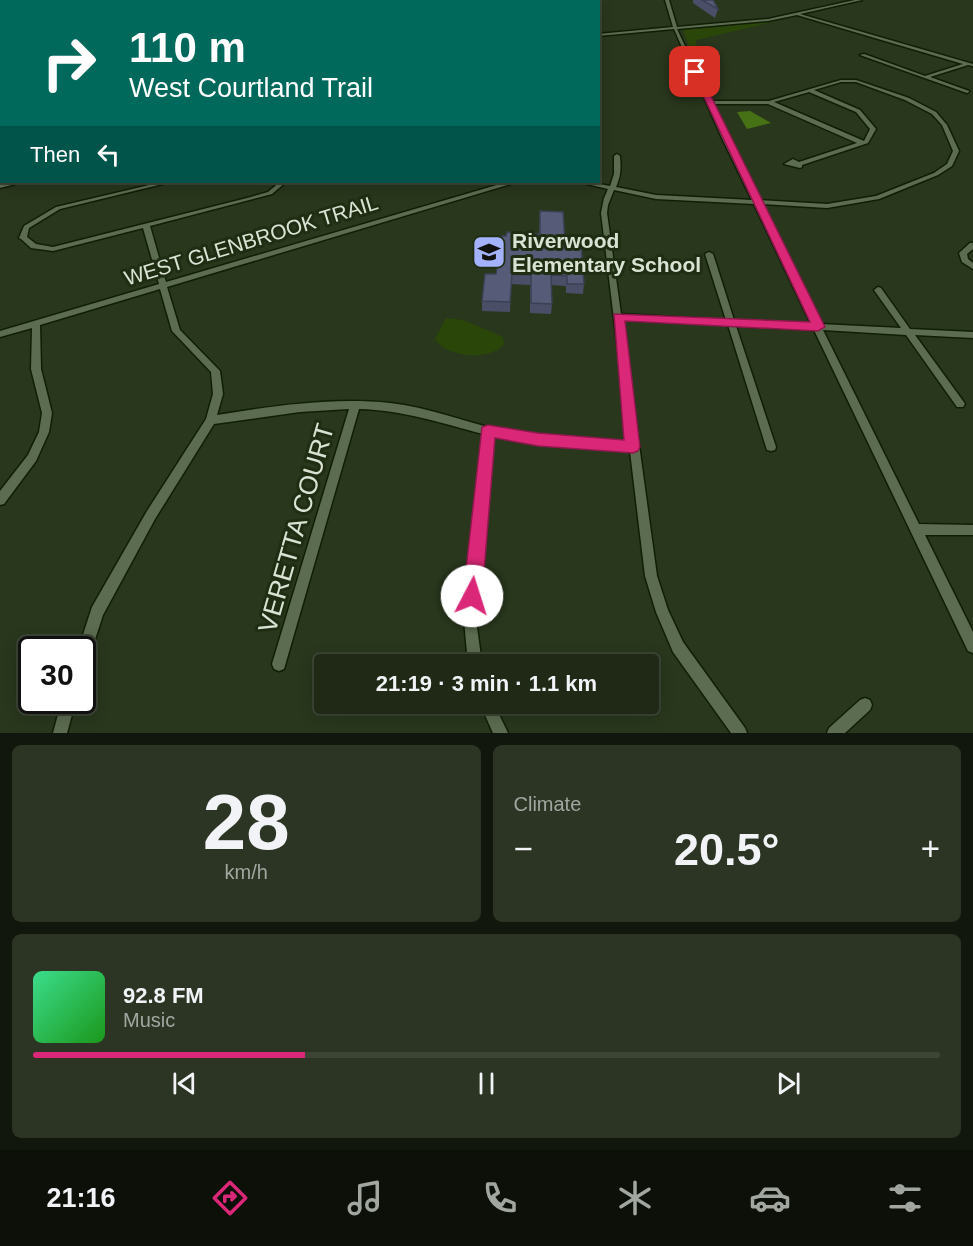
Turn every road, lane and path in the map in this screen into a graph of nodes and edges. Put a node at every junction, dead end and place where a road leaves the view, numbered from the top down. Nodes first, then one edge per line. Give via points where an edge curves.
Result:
1 (667, 0) edge
2 (860, 0) edge
3 (798, 14) junction
4 (673, 21) junction
5 (709, 26) junction
6 (675, 28) junction
7 (633, 31) junction
8 (600, 35) edge
9 (679, 35) junction
10 (862, 56) dead end
11 (971, 64) edge
12 (925, 77) junction
13 (810, 90) junction
14 (967, 92) dead end
15 (769, 102) junction
16 (709, 103) junction
17 (862, 143) junction
18 (617, 156) dead end
19 (799, 164) dead end
20 (15, 183) edge
21 (153, 183) edge
22 (282, 183) edge
23 (509, 183) edge
24 (586, 183) edge
25 (0, 186) edge
26 (613, 189) junction
27 (758, 202) junction
28 (146, 226) junction
29 (973, 245) edge
30 (709, 254) dead end
31 (973, 267) edge
32 (162, 285) junction
33 (878, 290) dead end
34 (618, 317) junction
35 (730, 322) junction
36 (36, 323) junction
37 (818, 327) junction
38 (909, 333) junction
39 (0, 334) edge
40 (973, 335) edge
41 (960, 404) dead end
42 (356, 405) junction
43 (211, 420) junction
44 (488, 431) junction
45 (633, 447) junction
46 (771, 447) dead end
47 (0, 500) edge
48 (916, 529) junction
49 (973, 530) edge
50 (89, 636) edge
51 (973, 646) edge
52 (474, 654) edge
53 (279, 664) dead end
54 (865, 705) dead end
55 (65, 714) edge
56 (492, 714) edge
57 (60, 733) edge
58 (501, 733) edge
59 (740, 733) edge
60 (834, 733) edge

1 - 4 street
2 - 3 street
3 - 5 street
3 - 11 street
4 - 5 street
4 - 6 street
5 - 6 street
6 - 7 street
6 - 9 street
7 - 8 street
7 - 9 street via 669,31
9 - 16 street
10 - 12 street
11 - 12 street
12 - 14 street
13 - 15 street
13 - 17 street via 858,111 866,119 873,129
13 - 27 street via 850,80 907,99 934,113 956,151 950,165 936,174 860,202 827,206
15 - 16 street
15 - 17 street
16 - 27 street
17 - 19 street
18 - 26 street via 620,169
20 - 25 street
21 - 28 street via 58,208 26,227 23,238 34,246 53,249
22 - 28 street via 270,193
23 - 32 street, WEST GLENBROOK TRAIL
24 - 26 street
26 - 27 street via 656,197
26 - 34 street via 604,202 604,213
27 - 37 street
28 - 32 street
29 - 31 street via 963,253
30 - 35 street
32 - 36 street, WEST GLENBROOK TRAIL
32 - 43 street via 176,331 215,371 218,393
33 - 38 street
34 - 35 street
34 - 45 street
35 - 37 street
35 - 46 street
36 - 39 street, WEST GLENBROOK TRAIL
36 - 47 street via 36,369 48,412 44,432 32,458
37 - 38 street
37 - 48 street
38 - 40 street
38 - 41 street
42 - 43 street via 289,408
42 - 44 street via 392,407
42 - 53 street, VERETTA COURT
43 - 50 street via 151,515 97,612
44 - 45 street
44 - 52 street via 470,620
45 - 59 street via 651,576 662,612 678,647
48 - 49 street
48 - 51 street
54 - 60 street
55 - 57 street
56 - 58 street

